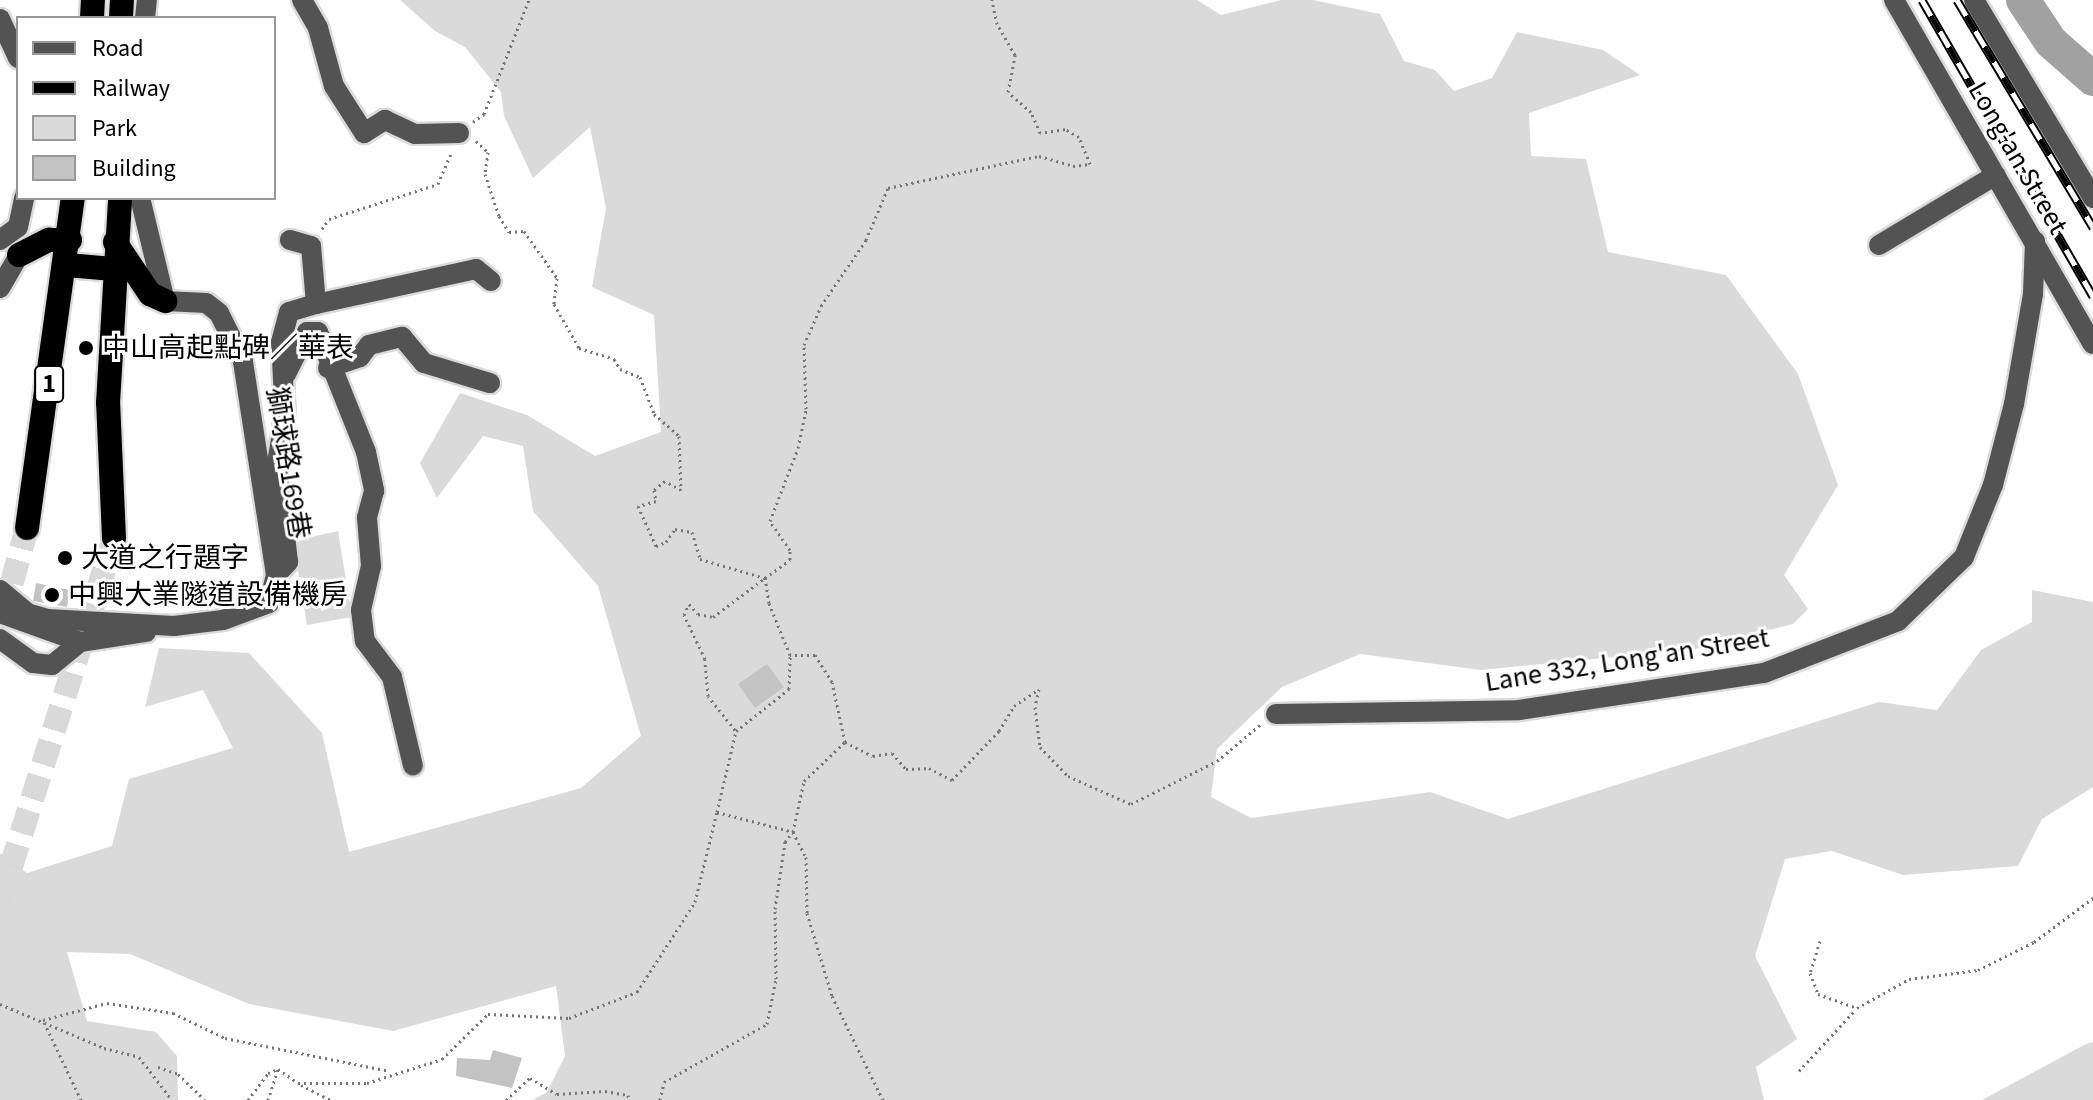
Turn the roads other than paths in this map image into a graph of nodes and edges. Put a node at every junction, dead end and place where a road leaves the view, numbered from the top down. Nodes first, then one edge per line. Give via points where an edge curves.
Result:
1 (302, 0) edge
2 (1894, 0) edge
3 (1974, 0) edge
4 (0, 19) edge
5 (16, 54) edge
6 (459, 133) road end
7 (1996, 175) junction
8 (2093, 198) edge
9 (24, 200) edge
10 (73, 200) edge
11 (140, 200) edge
12 (120, 206) edge
13 (70, 240) junction
14 (290, 240) dead end
15 (2035, 241) junction
16 (115, 242) junction
17 (1879, 245) dead end
18 (14, 247) edge
19 (67, 265) junction
20 (113, 269) junction
21 (491, 281) dead end
22 (0, 288) edge
23 (165, 301) junction
24 (316, 304) junction
25 (2093, 344) edge
26 (328, 368) junction
27 (286, 374) junction
28 (490, 383) dead end
29 (27, 528) tunnel mouth
30 (114, 538) tunnel mouth
31 (276, 575) junction
32 (0, 590) edge
33 (0, 613) edge
34 (174, 626) junction
35 (0, 639) edge
36 (80, 642) junction
37 (1276, 714) road end
38 (413, 766) dead end

1 - 6 street via 318,28 331,79 364,133 385,120 415,134
2 - 7 street, Long'an Street
3 - 8 street, Long'an Street
4 - 5 street
7 - 15 street, Long'an Street
7 - 17 street
9 - 18 street
10 - 13 highway
11 - 23 street
12 - 16 highway
13 - 18 highway
13 - 19 highway, 1
14 - 24 street via 311,246
15 - 25 street, Long'an Street
15 - 37 street, Lane 332, Long'an Street via 2033,294 1993,485 1964,557 1898,621 1764,673 1519,710
16 - 20 highway
16 - 23 highway via 150,294
18 - 22 street
19 - 20 highway
19 - 29 highway, 1
20 - 30 highway via 108,403
21 - 24 street via 476,269
23 - 31 street, 獅球路169巷 via 206,303 219,313 243,361
24 - 27 street via 289,312 281,342
26 - 27 street via 318,332 307,332
26 - 28 street via 360,357 369,345 402,337 424,363
26 - 38 street via 366,452 374,491 367,518 371,566 361,610 365,641 392,677
27 - 31 street via 277,463 288,562
31 - 34 street, 獅球路169巷 via 269,603 223,620
32 - 34 street, 獅球路169巷 via 27,613 48,619
33 - 36 street
34 - 36 street
35 - 36 street via 33,663 52,665

